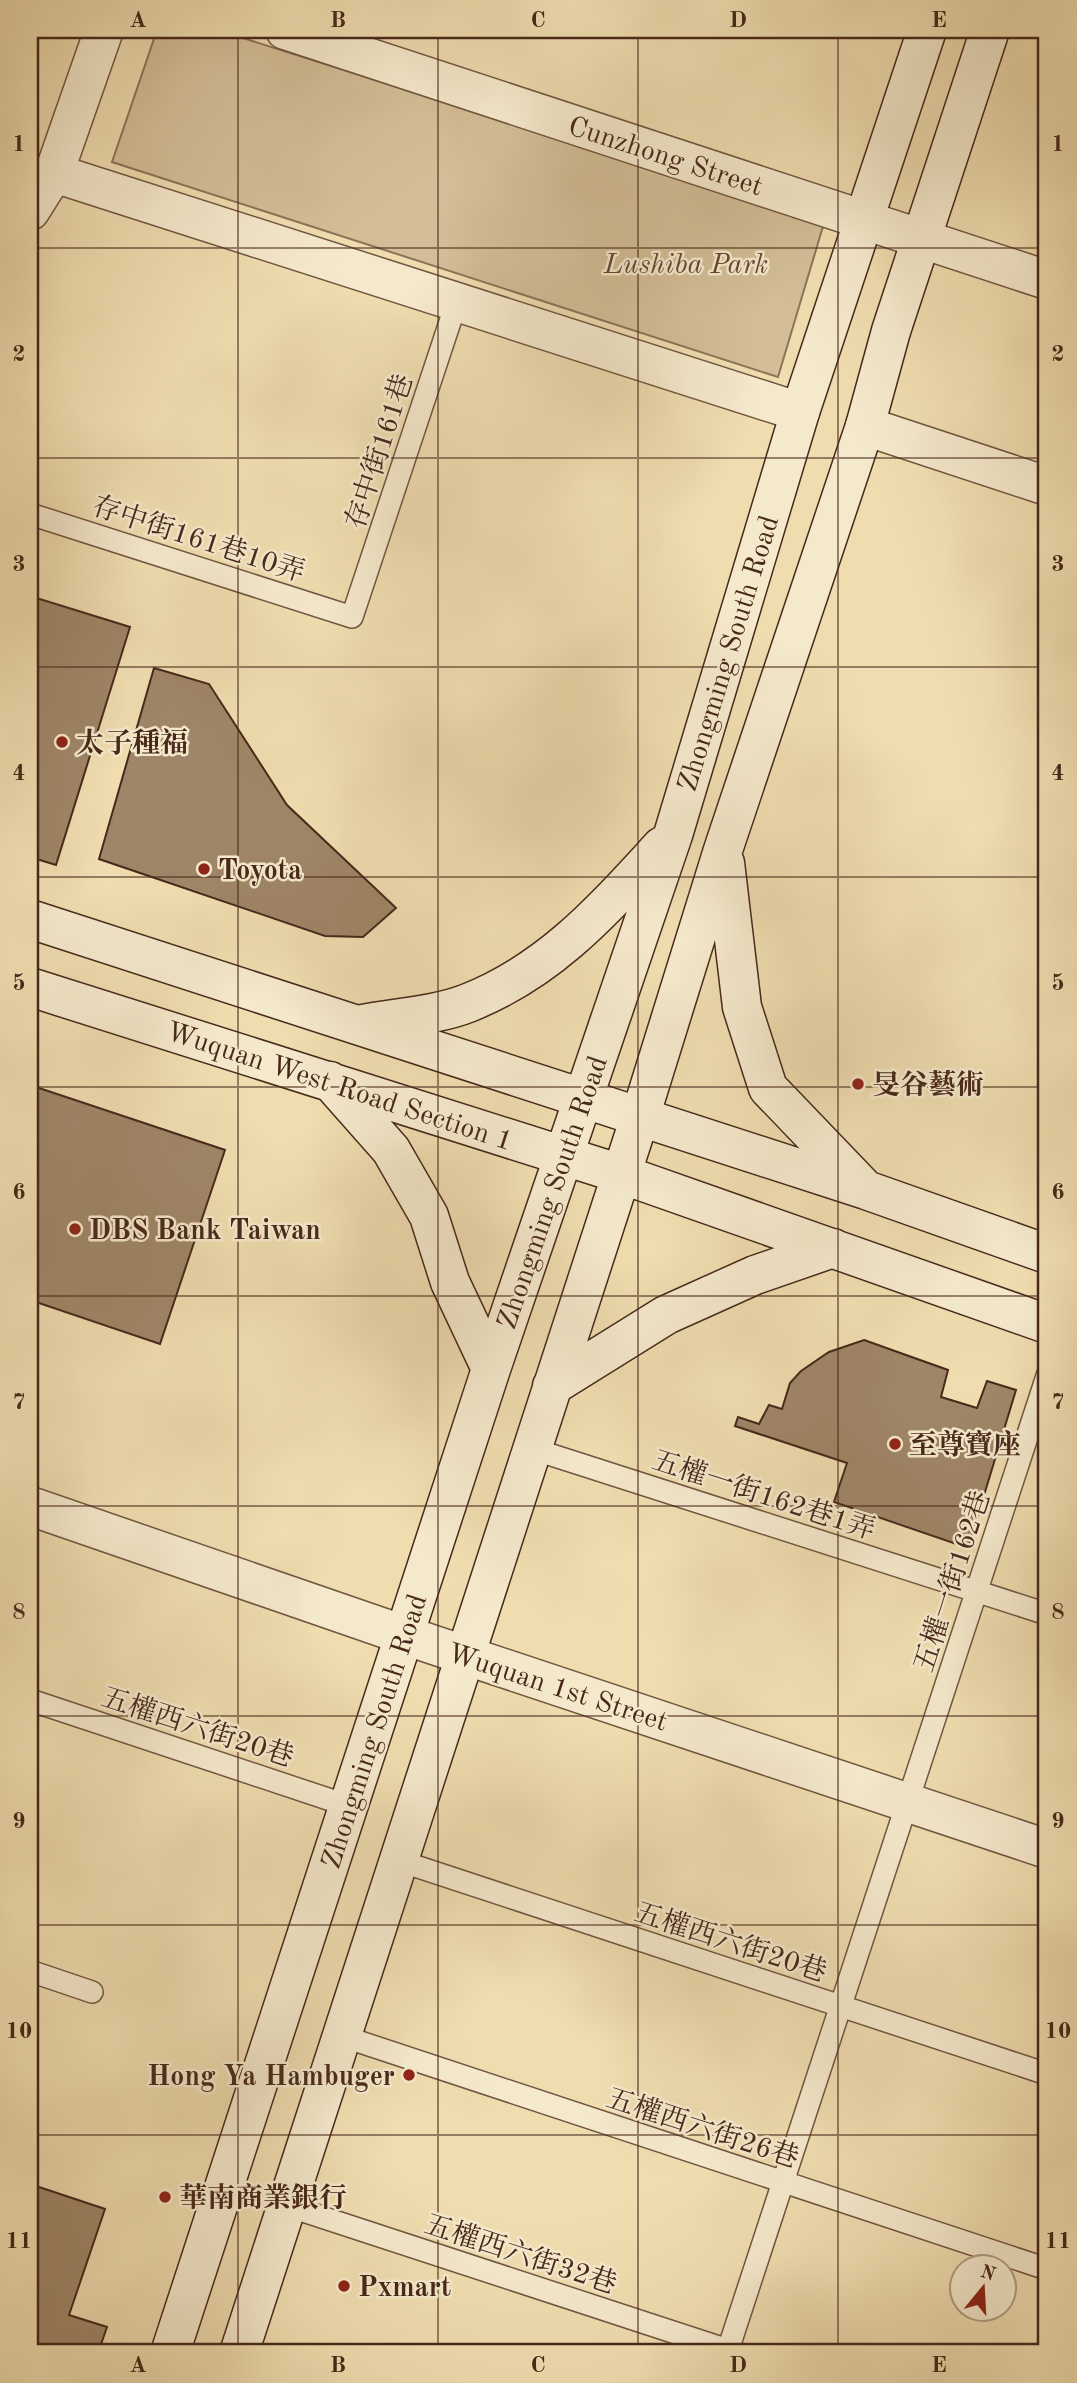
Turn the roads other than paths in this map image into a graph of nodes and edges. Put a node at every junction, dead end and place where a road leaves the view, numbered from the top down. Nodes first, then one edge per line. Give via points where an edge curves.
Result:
1 (104, 30) edge
2 (285, 30) edge
3 (927, 30) edge
4 (989, 30) edge
5 (54, 173) junction
6 (30, 211) edge
7 (863, 220) junction
8 (922, 239) junction
9 (1047, 280) edge
10 (456, 304) junction
11 (800, 412) junction
12 (865, 426) junction
13 (1047, 486) edge
14 (30, 514) edge
15 (352, 617) joint
16 (673, 835) junction
17 (723, 849) junction
18 (30, 919) edge
19 (30, 986) edge
20 (360, 1024) junction
21 (329, 1080) junction
22 (583, 1098) junction
23 (640, 1117) junction
24 (564, 1158) junction
25 (621, 1174) junction
26 (866, 1190) junction
27 (833, 1248) junction
28 (1047, 1254) edge
29 (1047, 1324) edge
30 (491, 1369) junction
31 (1047, 1377) edge
32 (552, 1386) junction
33 (533, 1449) junction
34 (30, 1506) edge
35 (977, 1591) junction
36 (1047, 1614) edge
37 (404, 1635) junction
38 (465, 1654) junction
39 (30, 1700) edge
40 (908, 1803) junction
41 (349, 1805) junction
42 (1047, 1849) edge
43 (397, 1860) junction
44 (30, 1971) edge
45 (92, 1992) dead end
46 (841, 2007) junction
47 (342, 2036) junction
48 (1047, 2074) edge
49 (783, 2183) junction
50 (288, 2206) junction
51 (1047, 2270) edge
52 (730, 2352) edge
53 (170, 2353) edge
54 (239, 2353) edge

1 - 5 main road
2 - 7 main road, Cunzhong Street
3 - 7 main road, Zhongming South Road
4 - 8 main road, Zhongming South Road
5 - 6 main road
5 - 10 main road
7 - 8 main road, Cunzhong Street
7 - 11 main road, Zhongming South Road
8 - 9 main road, Cunzhong Street
8 - 12 main road, Zhongming South Road
10 - 11 main road
10 - 15 lane, 存中街161巷
11 - 16 main road, Zhongming South Road
12 - 13 main road
12 - 17 main road, Zhongming South Road
14 - 15 lane, 存中街161巷10弄
16 - 20 main road via 588,926 530,973 466,1004
16 - 22 main road, Zhongming South Road
17 - 23 main road, Zhongming South Road
17 - 26 main road via 742,1007 768,1088
18 - 20 main road
19 - 21 main road, Wuquan West Road Section 1
20 - 22 main road
21 - 24 main road, Wuquan West Road Section 1
21 - 30 main road via 391,1150 429,1216 450,1282
22 - 23 main road
22 - 24 main road, Zhongming South Road
23 - 25 main road, Zhongming South Road
23 - 26 main road
24 - 25 main road, Wuquan West Road Section 1
24 - 30 main road, Zhongming South Road
25 - 27 main road, Wuquan West Road Section 1
25 - 32 main road, Zhongming South Road
26 - 28 main road
27 - 29 main road, Wuquan West Road Section 1
27 - 32 main road via 755,1275 666,1315
30 - 37 main road, Zhongming South Road
31 - 35 lane, 五權一街162巷
32 - 33 main road, Zhongming South Road
33 - 35 lane, 五權一街162巷1弄
33 - 38 main road, Zhongming South Road
34 - 37 main road, Wuquan 1st Street
35 - 36 lane, 五權一街162巷1弄
35 - 40 lane, 五權一街162巷
37 - 38 main road, Wuquan 1st Street
37 - 41 main road, Zhongming South Road
38 - 40 main road, Wuquan 1st Street
38 - 43 main road, Zhongming South Road
39 - 41 lane, 五權西六街20巷
40 - 42 main road, Wuquan 1st Street
40 - 46 lane, 五權一街162巷
41 - 53 main road, Zhongming South Road
43 - 46 lane, 五權西六街20巷
43 - 47 main road, Zhongming South Road
44 - 45 lane
46 - 48 lane, 五權西六街20巷
46 - 49 lane, 五權一街162巷
47 - 49 lane, 五權西六街26巷
47 - 50 main road, Zhongming South Road
49 - 51 lane, 五權西六街26巷
49 - 52 lane, 五權一街162巷
50 - 52 lane, 五權西六街32巷
50 - 54 main road, Zhongming South Road

